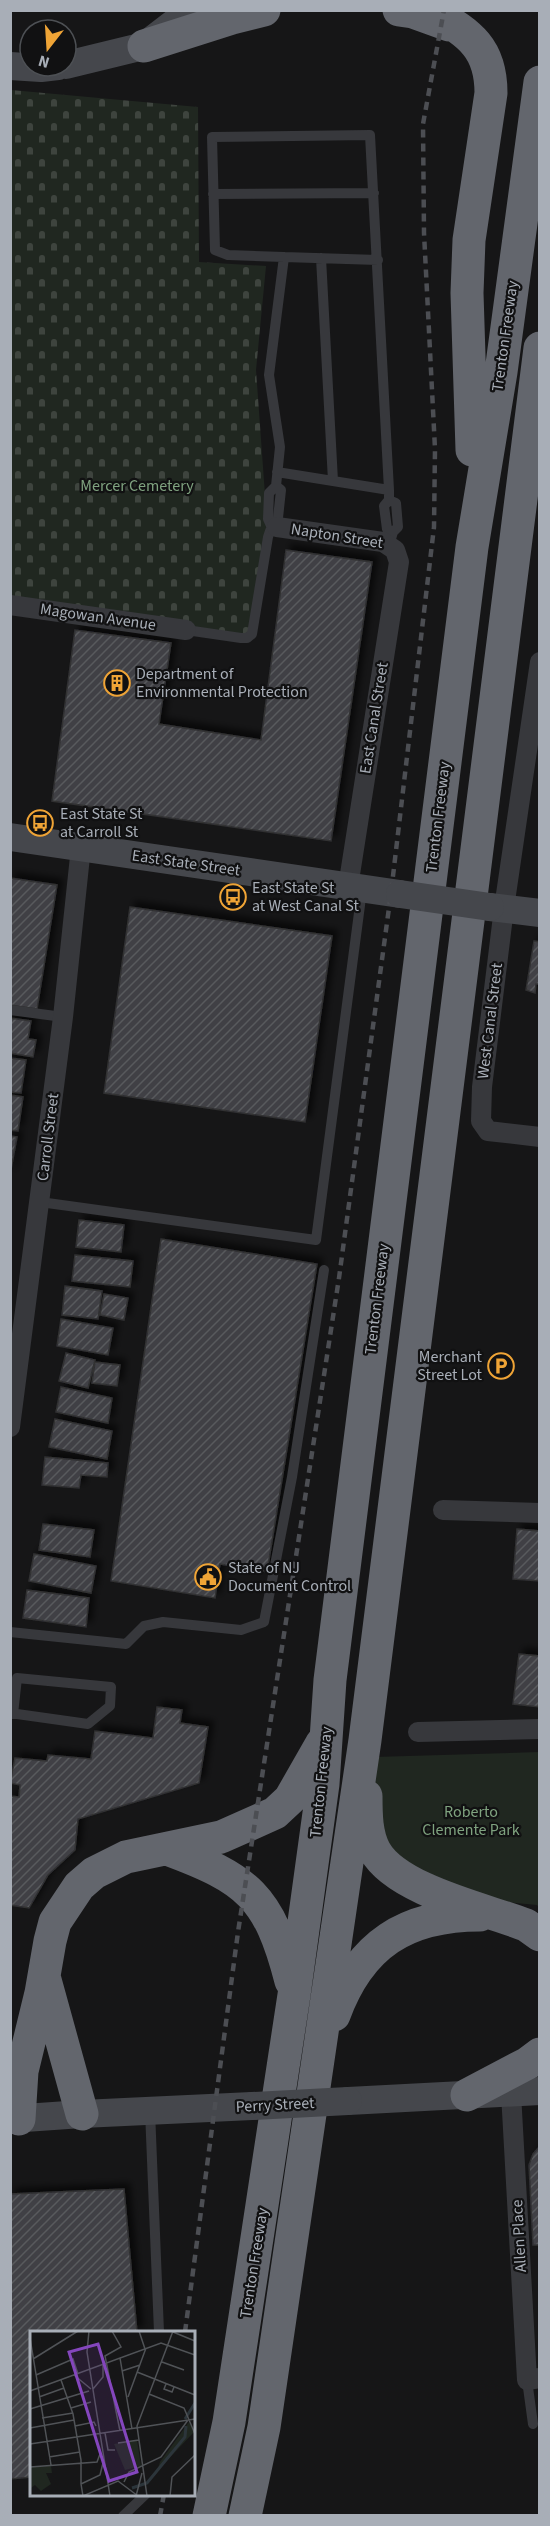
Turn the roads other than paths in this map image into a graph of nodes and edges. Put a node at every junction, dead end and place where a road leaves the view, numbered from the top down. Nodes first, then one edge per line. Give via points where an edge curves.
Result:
1 (191, 10) edge
2 (264, 10) edge
3 (399, 10) edge
4 (430, 10) edge
5 (463, 30) junction
6 (144, 46) junction
7 (78, 62) edge
8 (540, 82) edge
9 (374, 193) junction
10 (213, 194) junction
11 (284, 257) junction
12 (321, 258) junction
13 (378, 260) junction
14 (540, 348) edge
15 (537, 385) edge
16 (277, 472) junction
17 (333, 481) junction
18 (389, 495) junction
19 (275, 528) junction
20 (393, 542) junction
21 (472, 547) junction
22 (10, 605) edge
23 (186, 630) joint
24 (540, 662) edge
25 (534, 743) edge
26 (10, 837) edge
27 (81, 847) junction
28 (355, 888) junction
29 (497, 908) junction
30 (540, 913) edge
31 (10, 1010) edge
32 (63, 1017) junction
33 (540, 1137) edge
34 (40, 1202) junction
35 (324, 1270) dead end
36 (10, 1427) edge
37 (443, 1510) dead end
38 (540, 1513) edge
39 (10, 1632) edge
40 (12, 1713) edge
41 (540, 1729) edge
42 (418, 1732) dead end
43 (327, 1734) junction
44 (365, 1740) junction
45 (167, 1849) junction
46 (500, 1915) junction
47 (540, 1935) edge
48 (44, 1975) junction
49 (294, 1995) junction
50 (18, 2049) edge
51 (320, 2053) junction
52 (540, 2054) edge
53 (540, 2091) edge
54 (511, 2093) junction
55 (467, 2095) junction
56 (150, 2111) junction
57 (82, 2114) junction
58 (15, 2119) edge
59 (159, 2331) edge
60 (533, 2379) edge
61 (533, 2424) dead end
62 (144, 2496) edge
63 (123, 2516) edge
64 (209, 2516) edge
65 (245, 2516) edge

1 - 6 street
2 - 6 highway
3 - 5 highway
4 - 5 highway
5 - 21 highway via 481,50 491,76 472,210 467,293 473,427
6 - 7 street
8 - 21 highway, Trenton Freeway via 501,372
9 - 10 lane
9 - 10 lane via 370,135 212,137
9 - 13 lane
10 - 11 lane via 215,250 228,255
11 - 12 lane
11 - 16 lane via 269,375 280,447
12 - 13 lane
12 - 17 lane
13 - 18 lane
14 - 15 highway, Trenton Freeway
15 - 44 highway, Trenton Freeway
16 - 17 lane
16 - 19 lane via 276,486 281,490
17 - 18 lane
18 - 20 lane via 384,506 385,522
19 - 20 street, Napton Street
19 - 23 lane via 268,537 252,634 241,638
20 - 28 street, East Canal Street via 399,562
21 - 43 highway, Trenton Freeway via 330,1680
22 - 23 street, Magowan Avenue
24 - 25 street, West Canal Street
25 - 29 street, West Canal Street
26 - 27 street, East State Street
27 - 28 street, East State Street
27 - 32 street, Carroll Street
28 - 29 street, East State Street, bridge
28 - 34 lane via 316,1240
29 - 30 street, East State Street
29 - 33 street, West Canal Street via 481,1121 488,1131
31 - 32 lane
32 - 34 street, Carroll Street
34 - 36 street, Carroll Street
35 - 39 lane via 292,1477 264,1622 241,1629 163,1622 144,1626 126,1644
37 - 38 street
40 - 40 lane via 88,1724 110,1706 111,1687 17,1678
41 - 42 street
43 - 45 highway via 290,1799 275,1813 221,1837
43 - 49 highway, Trenton Freeway
44 - 46 highway via 367,1820 374,1849 380,1857 409,1883
44 - 51 highway, Trenton Freeway
45 - 48 highway via 126,1857 94,1873 79,1886 55,1922
45 - 49 highway via 227,1874 259,1902 280,1941
46 - 47 highway
46 - 51 highway via 436,1917 413,1924 384,1941 358,1968 346,1988
48 - 50 highway
48 - 57 highway
49 - 64 highway, Trenton Freeway via 229,2422
50 - 58 highway via 21,2076
51 - 65 highway, Trenton Freeway via 264,2427
52 - 55 highway
53 - 54 street, Perry Street
54 - 55 street, Perry Street
54 - 60 street, Allen Place
55 - 56 street, Perry Street, bridge
56 - 57 street, Perry Street
56 - 59 lane
57 - 58 street, Perry Street
60 - 61 lane
62 - 63 lane

